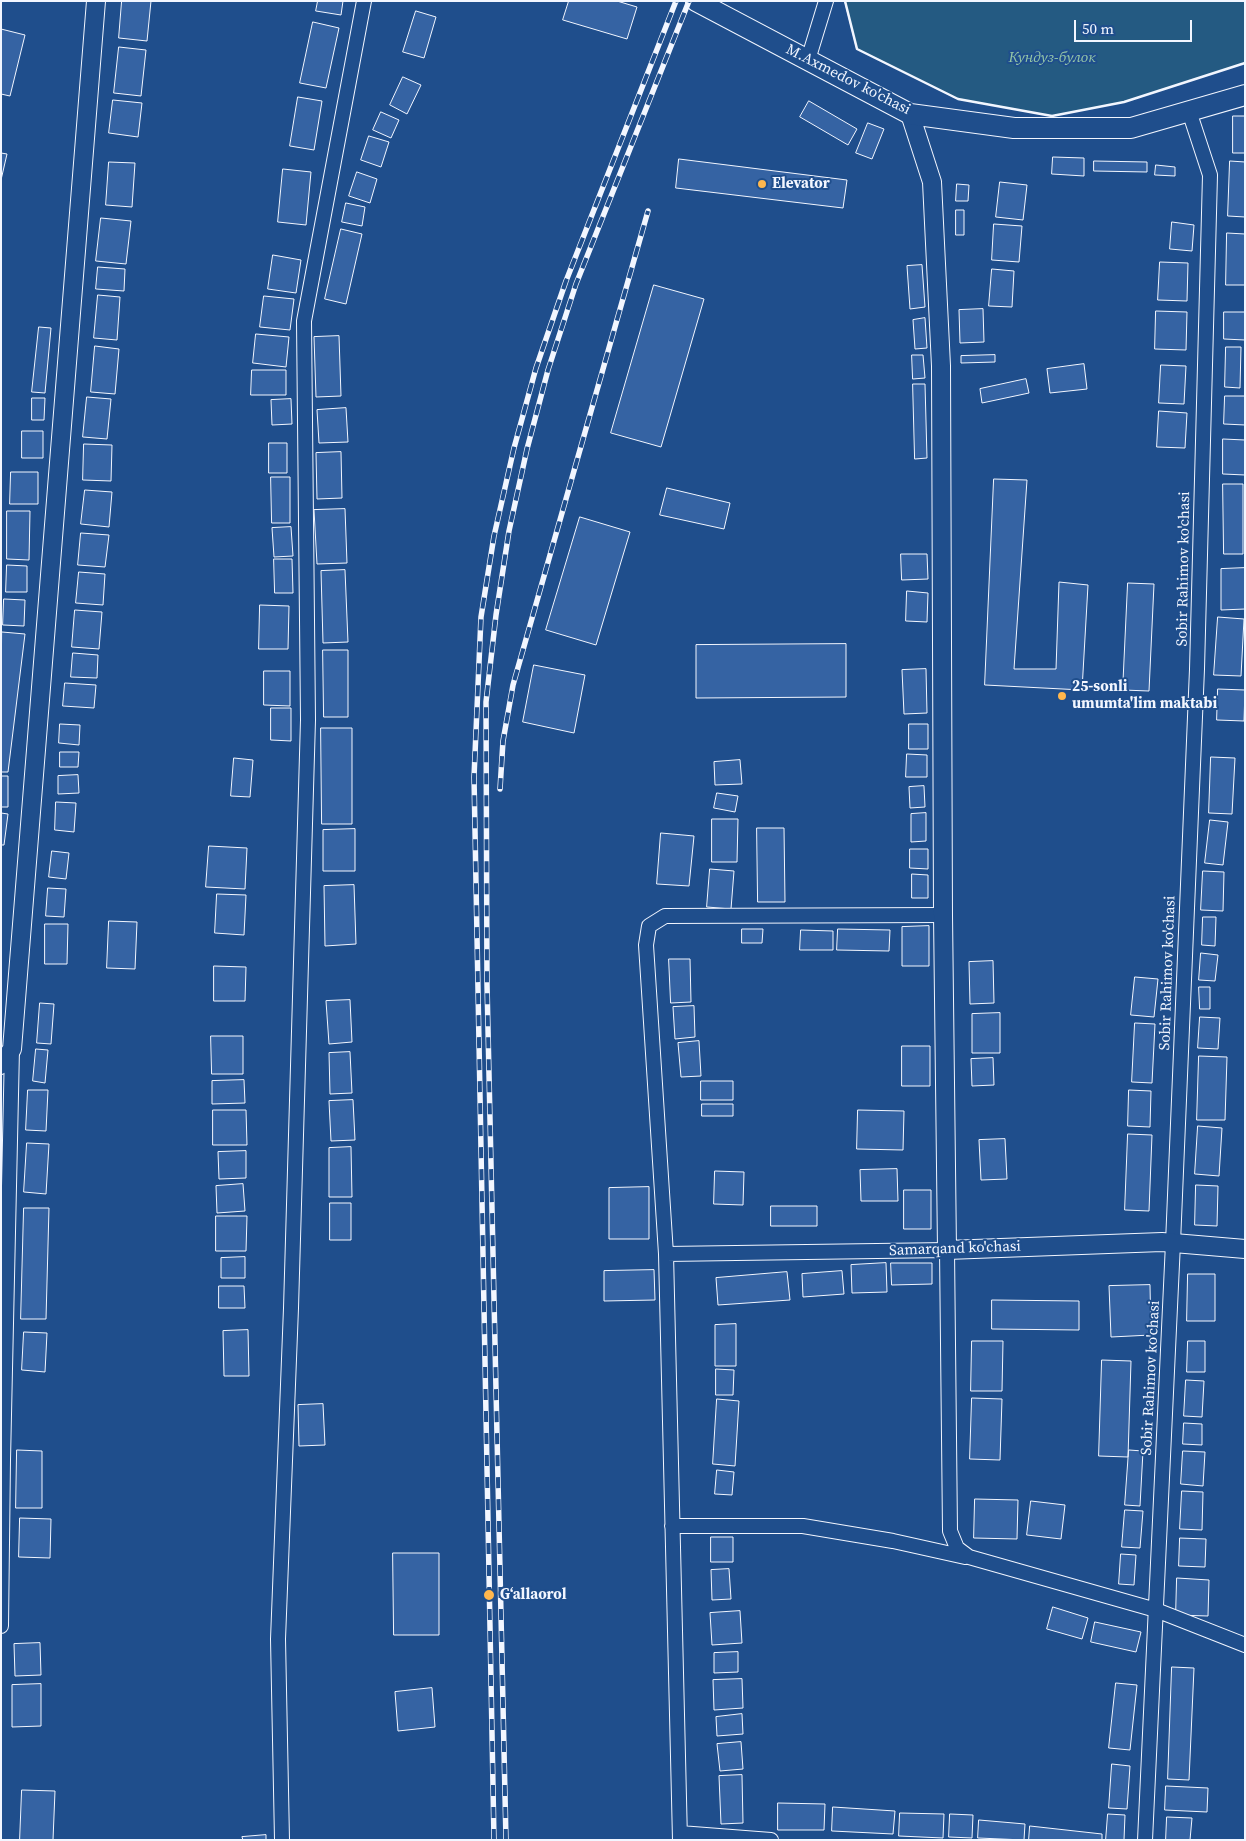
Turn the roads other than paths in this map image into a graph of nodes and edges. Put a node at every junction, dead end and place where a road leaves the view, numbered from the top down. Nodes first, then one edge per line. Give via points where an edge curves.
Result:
1 (96, 1) edge
2 (364, 1) edge
3 (696, 1) edge
4 (826, 1) edge
5 (808, 60) junction
6 (1245, 95) edge
7 (1189, 111) junction
8 (910, 114) junction
9 (943, 915) junction
10 (12, 1049) junction
11 (1, 1065) edge
12 (1174, 1243) junction
13 (1245, 1249) edge
14 (946, 1250) junction
15 (666, 1254) junction
16 (2, 1460) edge
17 (672, 1526) junction
18 (969, 1557) junction
19 (1156, 1610) junction
20 (1, 1626) edge
21 (1245, 1645) edge
22 (680, 1836) edge
23 (282, 1840) edge
24 (771, 1840) edge
25 (1145, 1840) edge

1 - 10 street
2 - 23 street via 304,322 308,720 278,1639
3 - 5 main road, M.Axmedov ko'chasi
4 - 5 street
5 - 8 main road, M.Axmedov ko'chasi
6 - 7 main road, M.Axmedov ko'chasi
7 - 8 main road, M.Axmedov ko'chasi via 1131,128 1014,128
7 - 12 street, Sobir Rahimov ko'chasi via 1210,175 1197,669
8 - 9 street via 932,182 940,356
9 - 14 street
9 - 15 street via 665,916 649,926 646,945
10 - 11 street
10 - 16 street
12 - 13 street, Samarqand ko'chasi
12 - 14 street, Samarqand ko'chasi
12 - 19 street, Sobir Rahimov ko'chasi
14 - 15 street, Samarqand ko'chasi
14 - 18 street via 950,1531 957,1548
15 - 17 street
16 - 20 street
17 - 18 street via 803,1526
17 - 22 street
18 - 19 street
19 - 21 street
19 - 25 street, Sobir Rahimov ko'chasi
22 - 24 street

